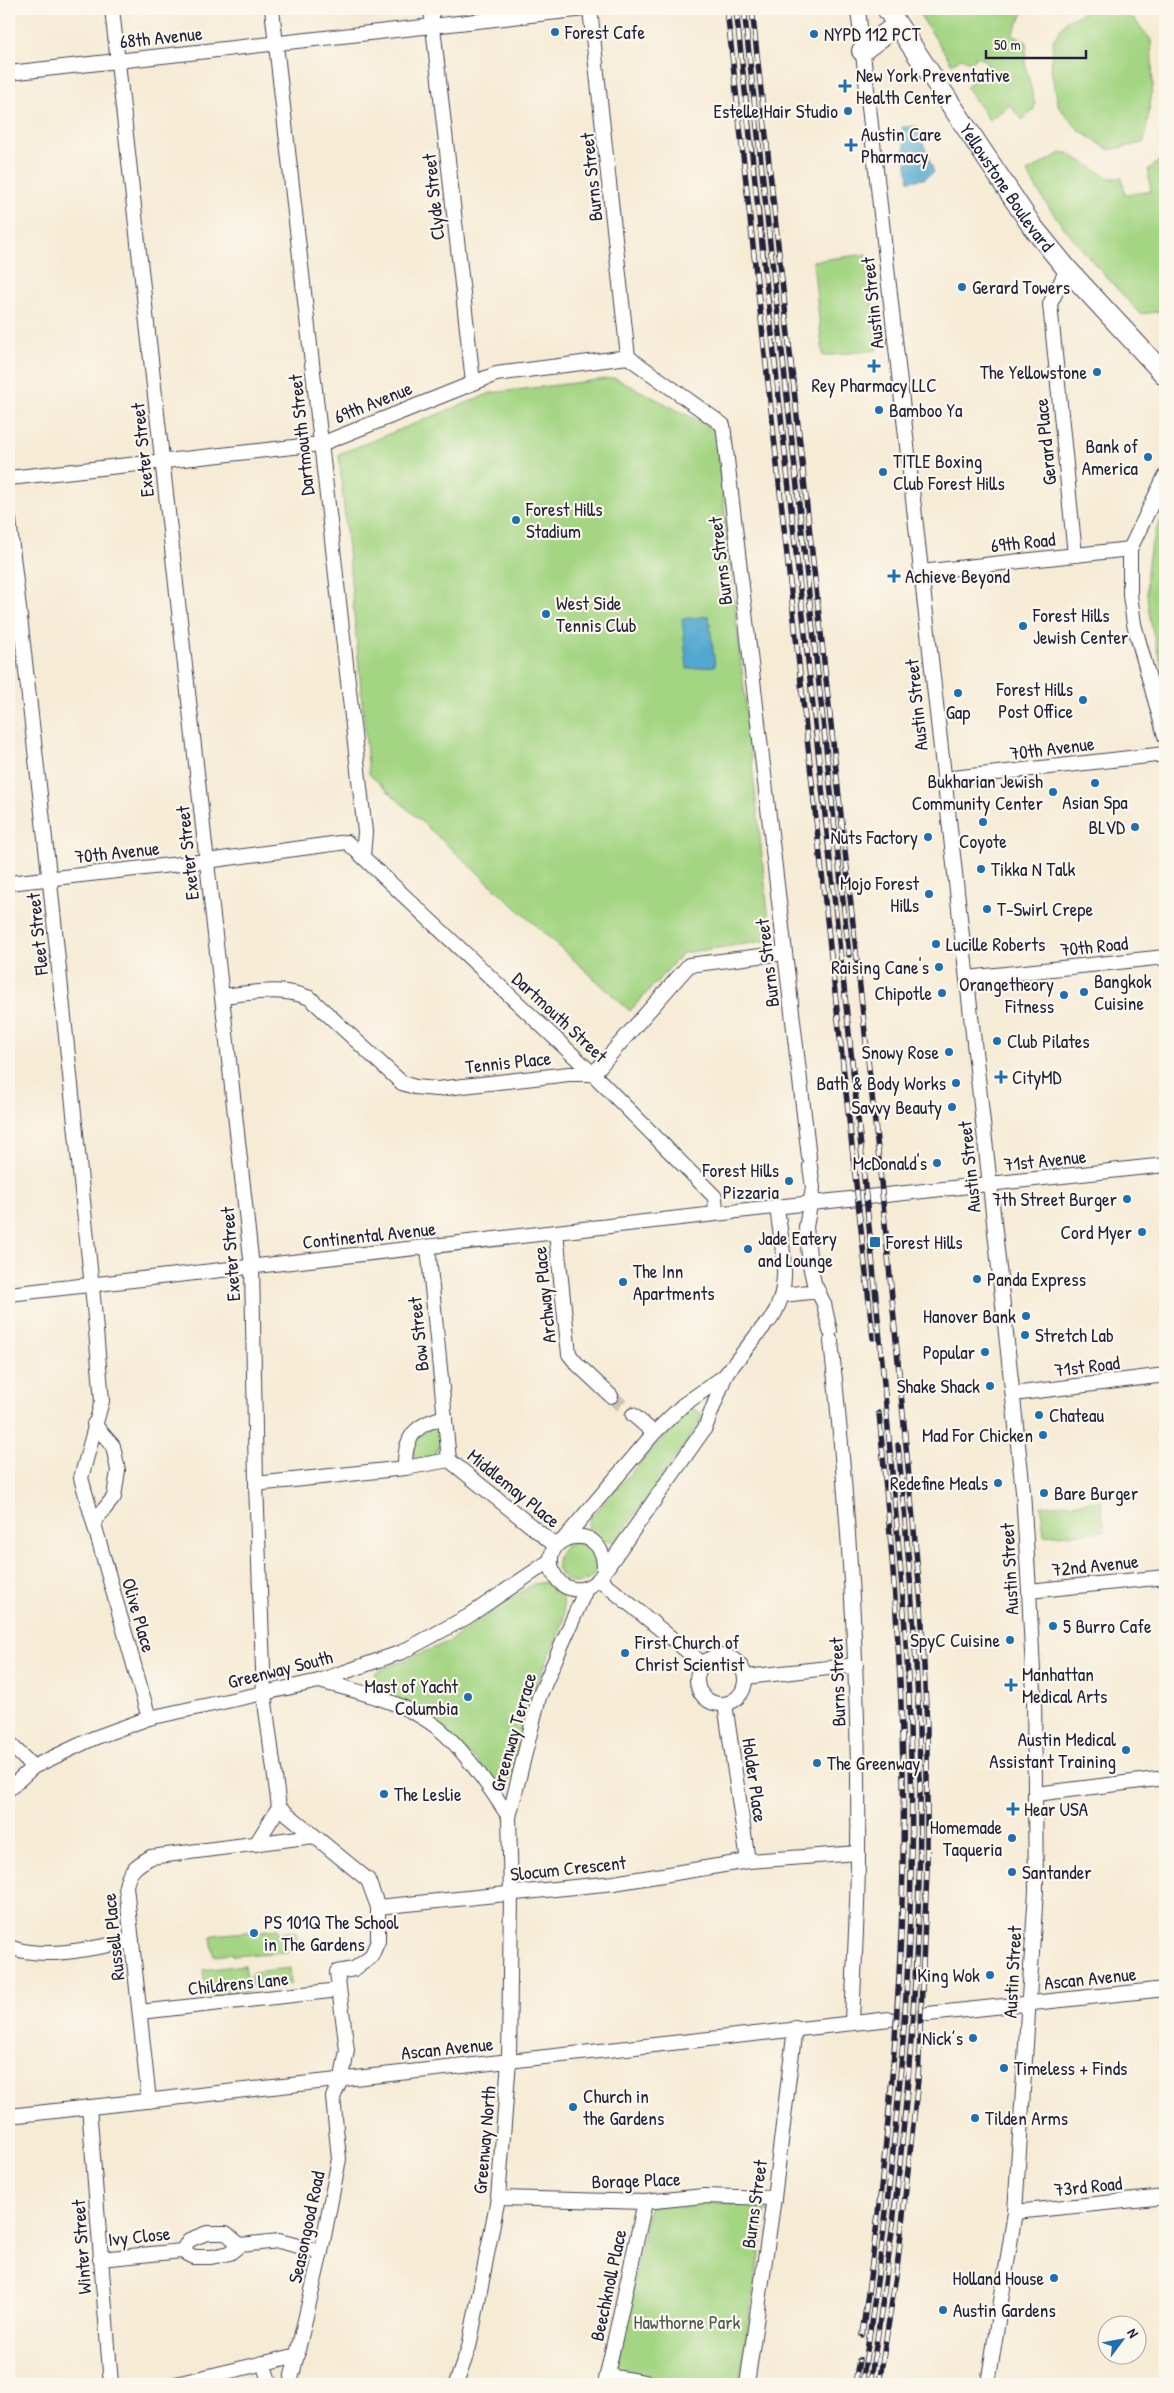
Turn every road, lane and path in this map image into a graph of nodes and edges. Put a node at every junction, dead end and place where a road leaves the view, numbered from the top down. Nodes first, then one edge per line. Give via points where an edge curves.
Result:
1 (112, 9) edge
2 (272, 9) edge
3 (431, 9) edge
4 (585, 9) edge
5 (590, 9) edge
6 (858, 9) edge
7 (892, 17) edge
8 (433, 26) junction
9 (276, 43) junction
10 (862, 51) junction
11 (118, 61) junction
12 (9, 73) edge
13 (1067, 269) junction
14 (628, 357) junction
15 (1165, 375) edge
16 (473, 382) junction
17 (321, 444) junction
18 (162, 461) junction
19 (1165, 476) edge
20 (9, 478) edge
21 (9, 520) edge
22 (1130, 549) junction
23 (1075, 555) junction
24 (921, 572) junction
25 (1165, 736) edge
26 (1165, 754) edge
27 (944, 779) junction
28 (347, 842) joint
29 (363, 856) junction
30 (207, 861) junction
31 (50, 878) junction
32 (9, 882) edge
33 (784, 953) junction
34 (1165, 957) edge
35 (967, 978) junction
36 (222, 996) junction
37 (593, 1074) junction
38 (1165, 1165) edge
39 (990, 1185) junction
40 (810, 1204) junction
41 (777, 1207) junction
42 (716, 1213) junction
43 (556, 1233) junction
44 (428, 1247) junction
45 (252, 1267) junction
46 (93, 1284) junction
47 (818, 1291) junction
48 (9, 1294) edge
49 (783, 1295) junction
50 (726, 1374) junction
51 (1165, 1375) edge
52 (1012, 1394) junction
53 (611, 1396) tunnel mouth
54 (632, 1415) tunnel mouth
55 (445, 1417) junction
56 (94, 1424) junction
57 (654, 1433) junction
58 (449, 1460) junction
59 (404, 1468) junction
60 (256, 1484) junction
61 (94, 1522) junction
62 (560, 1542) junction
63 (551, 1560) junction
64 (601, 1575) junction
65 (1165, 1577) edge
66 (586, 1589) junction
67 (1029, 1591) junction
68 (702, 1664) junction
69 (856, 1665) junction
70 (746, 1677) junction
71 (319, 1682) junction
72 (264, 1695) junction
73 (725, 1704) junction
74 (149, 1718) junction
75 (9, 1743) edge
76 (33, 1767) junction
77 (1165, 1778) edge
78 (9, 1789) edge
79 (1036, 1794) junction
80 (279, 1807) junction
81 (509, 1817) junction
82 (314, 1836) junction
83 (256, 1844) junction
84 (858, 1853) junction
85 (748, 1861) junction
86 (511, 1894) junction
87 (378, 1907) junction
88 (132, 1941) junction
89 (9, 1947) edge
90 (1165, 1989) edge
91 (339, 1990) junction
92 (1030, 2003) junction
93 (140, 2012) junction
94 (928, 2014) tunnel mouth
95 (890, 2018) tunnel mouth
96 (852, 2023) junction
97 (795, 2028) junction
98 (509, 2061) junction
99 (342, 2078) junction
100 (149, 2101) junction
101 (89, 2107) junction
102 (9, 2116) edge
103 (1165, 2196) edge
104 (498, 2198) junction
105 (774, 2198) junction
106 (645, 2202) junction
107 (1015, 2212) junction
108 (240, 2245) junction
109 (182, 2250) junction
110 (321, 2252) junction
111 (100, 2259) junction
112 (298, 2355) junction
113 (263, 2363) junction
114 (606, 2380) edge
115 (110, 2384) edge
116 (176, 2384) edge
117 (270, 2384) edge
118 (290, 2384) edge
119 (456, 2384) edge
120 (656, 2384) edge
121 (747, 2384) edge
122 (988, 2384) edge

1 - 11 street, Exeter Street
2 - 9 street, Dartmouth Street
3 - 8 street, Clyde Street
4 - 8 street, 68th Avenue
5 - 14 street, Burns Street
6 - 10 street, Austin Street
7 - 10 street
7 - 13 street, Yellowstone Boulevard via 1032,226
8 - 9 street, 68th Avenue
8 - 16 street, Clyde Street
9 - 11 street, 68th Avenue
9 - 17 street, Dartmouth Street
10 - 24 street, Austin Street
11 - 12 street, 68th Avenue
11 - 18 street, Exeter Street
13 - 15 street, Yellowstone Boulevard
13 - 23 street, Gerard Place via 1050,304
14 - 16 street, 69th Avenue via 496,374
14 - 33 street, Burns Street via 723,425
16 - 17 street, 69th Avenue
17 - 18 street, 69th Avenue
17 - 29 street, Dartmouth Street via 365,832
18 - 20 street, 69th Avenue
18 - 30 street, Exeter Street
19 - 22 street
21 - 31 street, Fleet Street
22 - 23 street, 69th Road
22 - 25 street via 1130,609
23 - 24 street, 69th Road
24 - 27 street, Austin Street
26 - 27 street, 70th Avenue
27 - 35 street, Austin Street
28 - 29 street, Dartmouth Street
28 - 30 street, 70th Avenue
29 - 37 street, Dartmouth Street
30 - 31 street, 70th Avenue
30 - 36 street, Exeter Street
31 - 32 street, 70th Avenue
31 - 46 street, Fleet Street
33 - 37 street via 689,965
33 - 40 street, Burns Street via 813,1188
34 - 35 street, 70th Road
35 - 39 street, Austin Street
36 - 37 street, Tennis Place via 275,990 310,998 402,1083 415,1087 437,1089
36 - 45 street, Exeter Street
37 - 42 street, Dartmouth Street via 715,1197
38 - 39 street, 71st Avenue
39 - 40 street, 71st Avenue
39 - 52 street, Austin Street
40 - 41 street, 71st Avenue
40 - 47 street, Burns Street via 806,1227 810,1266
41 - 42 street, Continental Avenue
41 - 49 street
42 - 43 street, Continental Avenue
43 - 44 street, Continental Avenue
43 - 53 street, Archway Place via 570,1354
44 - 45 street, Continental Avenue
44 - 55 street, Bow Street
45 - 46 street, Continental Avenue
45 - 60 street, Exeter Street
46 - 48 street, Continental Avenue
46 - 56 street, Olive Place via 102,1401
47 - 49 street
47 - 69 street, Burns Street via 830,1336
49 - 50 street via 767,1323
50 - 57 street via 682,1405
50 - 64 street via 705,1428
51 - 52 street, 71st Road
52 - 67 street, Austin Street via 1023,1491
54 - 57 street
55 - 58 street, Bow Street
55 - 59 street via 430,1420 412,1436 404,1453
56 - 61 street, Olive Place via 81,1478
56 - 61 street via 113,1446 118,1470 114,1497
57 - 62 street
58 - 59 street
58 - 62 street, Middlemay Place
59 - 60 street
60 - 72 street, Exeter Street
61 - 74 street, Olive Place
62 - 63 street
62 - 64 street via 576,1536 589,1538 599,1546 604,1558
63 - 66 street via 552,1574 561,1584 573,1590
63 - 71 street, Greenway South via 467,1618 402,1652
64 - 66 street
64 - 68 street
65 - 67 street, 72nd Avenue
66 - 81 street, Greenway Terrace via 539,1697
67 - 79 street, Austin Street
68 - 70 street via 723,1655 734,1659
68 - 73 street via 697,1682 700,1692 707,1699
69 - 70 street
69 - 84 street, Burns Street
70 - 73 street via 741,1694
71 - 72 street, Greenway South
71 - 81 street via 393,1704 434,1726 458,1747
72 - 74 street, Greenway South
72 - 80 street
73 - 85 street, Holder Place
74 - 76 street, Greenway South via 94,1738
75 - 76 street
76 - 78 street, Greenway South
77 - 79 street
79 - 92 street, Austin Street via 1036,1891
80 - 82 street
80 - 83 street
81 - 86 street, Greenway Terrace
82 - 83 street
82 - 87 street via 368,1880
83 - 88 street, Russell Place via 150,1857 136,1865 128,1875 126,1886
84 - 85 street, Slocum Crescent
84 - 96 street, Burns Street
85 - 86 street, Slocum Crescent via 614,1883
86 - 87 street, Slocum Crescent
86 - 98 street, Greenway North
87 - 91 street via 378,1941 371,1956 354,1969 337,1972
88 - 89 street via 55,1952 20,1951
88 - 93 street, Russell Place
90 - 92 street, Ascan Avenue
91 - 93 street, Childrens Lane
91 - 99 street, Seasongood Road via 347,2050
92 - 94 street, Ascan Avenue
92 - 107 street, Austin Street
93 - 100 street, Russell Place
95 - 96 street, Ascan Avenue
96 - 97 street, Ascan Avenue
97 - 98 street, Ascan Avenue
97 - 105 street, Burns Street
98 - 99 street, Ascan Avenue
98 - 104 street, Greenway North
99 - 100 street, Ascan Avenue
99 - 110 street, Seasongood Road via 333,2097 339,2158
100 - 101 street, Ascan Avenue
101 - 102 street, Ascan Avenue
101 - 111 street, Winter Street
103 - 107 street, 73rd Road
104 - 106 street, Borage Place
104 - 119 street, Greenway North via 469,2347
105 - 106 street, Borage Place via 704,2196
105 - 121 street, Burns Street
106 - 114 street, Beechknoll Place
107 - 122 street, Austin Street
108 - 109 street, Ivy Close via 230,2252 210,2257 194,2257
108 - 109 street, Ivy Close via 226,2233 208,2233 189,2240
108 - 110 street, Ivy Close via 278,2241
109 - 111 street, Ivy Close
110 - 112 street, Seasongood Road
111 - 115 street, Winter Street
112 - 113 street
112 - 118 street, Seasongood Road
113 - 116 street
113 - 117 street
114 - 120 street

